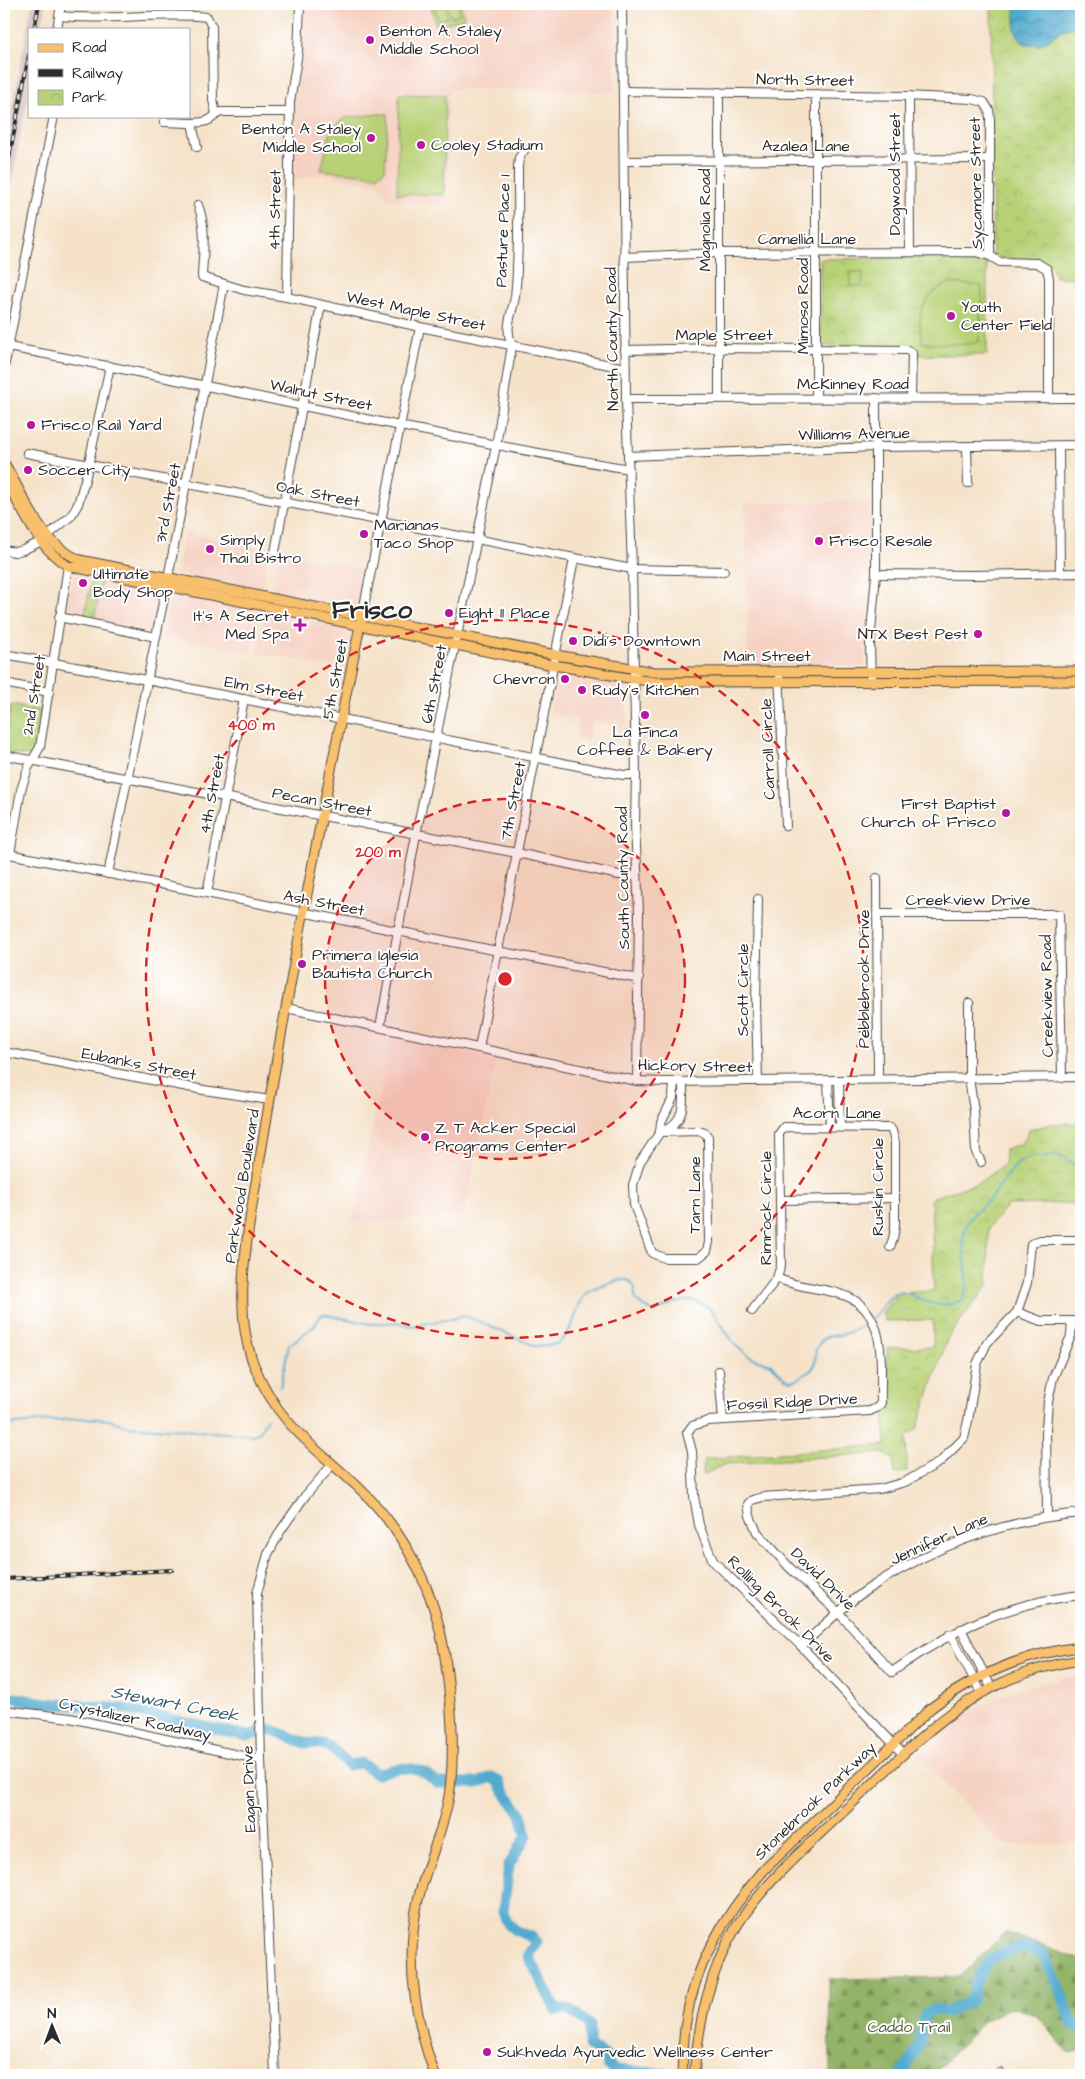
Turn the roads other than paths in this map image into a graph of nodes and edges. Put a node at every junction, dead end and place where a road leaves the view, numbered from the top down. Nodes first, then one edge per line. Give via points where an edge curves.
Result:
1 (61, 4) edge
2 (300, 4) edge
3 (622, 4) edge
4 (59, 16) junction
5 (57, 28) edge
6 (624, 92) junction
7 (719, 92) junction
8 (816, 94) junction
9 (909, 96) junction
10 (984, 102) joint
11 (290, 112) junction
12 (216, 114) junction
13 (54, 118) edge
14 (164, 122) dead end
15 (192, 123) junction
16 (197, 146) dead end
17 (525, 149) dead end
18 (989, 158) junction
19 (909, 159) junction
20 (719, 160) junction
21 (816, 160) junction
22 (624, 161) junction
23 (198, 205) dead end
24 (910, 252) junction
25 (719, 253) junction
26 (816, 254) junction
27 (990, 256) junction
28 (624, 257) junction
29 (224, 284) junction
30 (287, 297) junction
31 (321, 305) junction
32 (420, 327) junction
33 (512, 345) junction
34 (8, 347) junction
35 (718, 348) junction
36 (816, 349) junction
37 (625, 350) junction
38 (110, 366) junction
39 (4, 368) edge
40 (625, 368) junction
41 (205, 384) junction
42 (719, 397) junction
43 (816, 398) junction
44 (876, 398) junction
45 (911, 398) junction
46 (1049, 398) junction
47 (1081, 398) edge
48 (626, 399) junction
49 (303, 405) junction
50 (400, 425) junction
51 (1081, 445) edge
52 (496, 446) junction
53 (1059, 446) junction
54 (877, 447) junction
55 (967, 447) junction
56 (27, 453) dead end
57 (628, 456) junction
58 (4, 463) edge
59 (88, 465) junction
60 (629, 469) junction
61 (4, 480) edge
62 (186, 483) junction
63 (968, 483) dead end
64 (284, 502) junction
65 (382, 520) junction
66 (44, 539) junction
67 (477, 539) junction
68 (4, 550) edge
69 (275, 552) dead end
70 (574, 559) junction
71 (68, 566) junction
72 (632, 569) junction
73 (724, 571) dead end
74 (876, 574) junction
75 (1060, 574) junction
76 (1081, 574) edge
77 (167, 582) junction
78 (362, 616) junction
79 (59, 617) junction
80 (360, 627) junction
81 (458, 634) junction
82 (156, 637) junction
83 (456, 645) junction
84 (4, 654) edge
85 (556, 655) junction
86 (54, 664) junction
87 (554, 666) junction
88 (871, 670) junction
89 (755, 671) junction
90 (779, 671) junction
91 (947, 671) junction
92 (1014, 671) junction
93 (1045, 671) junction
94 (1081, 671) edge
95 (701, 672) junction
96 (634, 674) junction
97 (147, 680) junction
98 (1081, 681) edge
99 (702, 682) junction
100 (724, 682) junction
101 (780, 682) junction
102 (871, 682) junction
103 (947, 682) junction
104 (1014, 682) junction
105 (1045, 682) junction
106 (4, 683) edge
107 (49, 692) junction
108 (244, 700) junction
109 (342, 719) junction
110 (437, 738) junction
111 (4, 755) edge
112 (536, 758) junction
113 (31, 761) junction
114 (636, 775) junction
115 (127, 778) junction
116 (226, 798) junction
117 (323, 816) junction
118 (786, 826) dead end
119 (416, 835) junction
120 (517, 853) junction
121 (7, 854) edge
122 (108, 874) junction
123 (636, 876) junction
124 (877, 878) dead end
125 (207, 894) junction
126 (758, 900) dead end
127 (304, 914) junction
128 (878, 914) junction
129 (1059, 914) joint
130 (398, 931) junction
131 (498, 951) junction
132 (639, 979) junction
133 (969, 1003) dead end
134 (286, 1008) junction
135 (380, 1027) junction
136 (479, 1048) junction
137 (4, 1052) edge
138 (1081, 1077) edge
139 (970, 1078) junction
140 (1062, 1078) junction
141 (878, 1079) junction
142 (828, 1080) junction
143 (839, 1080) junction
144 (637, 1081) junction
145 (758, 1081) junction
146 (674, 1082) junction
147 (683, 1082) junction
148 (270, 1100) junction
149 (667, 1109) junction
150 (680, 1116) junction
151 (840, 1126) junction
152 (784, 1127) joint
153 (830, 1127) junction
154 (890, 1128) joint
155 (660, 1132) junction
156 (981, 1162) dead end
157 (895, 1198) junction
158 (780, 1200) junction
159 (1081, 1240) edge
160 (890, 1248) dead end
161 (777, 1278) junction
162 (752, 1311) dead end
163 (1017, 1312) junction
164 (1072, 1321) junction
165 (1081, 1321) edge
166 (719, 1371) dead end
167 (723, 1420) junction
168 (689, 1428) joint
169 (332, 1465) junction
170 (1081, 1512) edge
171 (1047, 1516) junction
172 (1081, 1595) edge
173 (839, 1613) junction
174 (961, 1629) junction
175 (950, 1634) junction
176 (801, 1646) junction
177 (1081, 1647) edge
178 (1081, 1660) edge
179 (985, 1675) junction
180 (974, 1679) junction
181 (991, 1687) junction
182 (981, 1692) junction
183 (4, 1710) edge
184 (894, 1746) junction
185 (903, 1754) junction
186 (261, 1760) junction
187 (813, 1823) junction
188 (822, 1833) junction
189 (718, 1931) junction
190 (730, 1940) junction
191 (275, 2075) edge
192 (435, 2075) edge
193 (682, 2075) edge
194 (694, 2075) edge

1 - 4 street
2 - 11 street, 4th Street
3 - 6 street, North County Road
4 - 5 street
4 - 12 street via 99,19 207,17 212,28
6 - 7 street, North Street
6 - 22 street, North County Road
7 - 8 street, North Street
7 - 20 street, Magnolia Road
8 - 9 street, North Street
8 - 21 street, Mimosa Road
9 - 10 street, North Street via 972,98
9 - 19 street, Dogwood Street
10 - 18 street, Sycamore Street via 989,110
11 - 12 street
11 - 30 street, 4th Street
12 - 15 street via 201,123
13 - 34 street
14 - 15 street
15 - 16 street
17 - 33 street, Pasture Place 1 via 518,167 518,266 508,328
18 - 19 street, Azalea Lane
18 - 27 street, Sycamore Street
19 - 21 street, Azalea Lane
19 - 24 street, Dogwood Street
20 - 21 street, Azalea Lane
20 - 22 street, Azalea Lane
20 - 25 street, Magnolia Road
21 - 26 street, Mimosa Road
22 - 28 street, North County Road
23 - 29 street, West Maple Street via 204,232 202,277
24 - 26 street, Camellia Lane
24 - 27 street, Camellia Lane via 976,252
25 - 26 street, Camellia Lane
25 - 28 street, Camellia Lane
25 - 35 street, Magnolia Road
26 - 36 street, Mimosa Road
27 - 46 street, Sycamore Street via 1000,262 1037,263 1047,269
28 - 37 street, North County Road
29 - 30 street, West Maple Street
29 - 41 street, 3rd Street
30 - 31 street, West Maple Street
31 - 32 street, West Maple Street
31 - 49 street
32 - 33 street, West Maple Street
32 - 50 street, 5th Street
33 - 40 street, West Maple Street
33 - 52 street, 6th Street
34 - 38 street, Walnut Street
34 - 39 street
35 - 36 street, Maple Street
35 - 37 street, Maple Street
35 - 42 street, Magnolia Road
36 - 43 street, Mimosa Road
36 - 45 street, Maple Street via 907,350 912,354
37 - 40 street, North County Road
38 - 41 street, Walnut Street
38 - 59 street
40 - 48 street, North County Road
41 - 49 street, Walnut Street
41 - 62 street, 3rd Street
42 - 43 street, McKinney Road
42 - 48 street, McKinney Road
43 - 44 street, McKinney Road
44 - 45 street, McKinney Road
44 - 54 street
45 - 46 street, McKinney Road
46 - 47 street, McKinney Road
48 - 57 street, North County Road
49 - 50 street, Walnut Street
49 - 64 street
50 - 52 street, Walnut Street
50 - 65 street, 5th Street
51 - 53 street, Williams Avenue
52 - 60 street, Walnut Street
52 - 67 street, 6th Street
53 - 55 street, Williams Avenue
53 - 75 street
54 - 55 street, Williams Avenue
54 - 57 street, Williams Avenue
54 - 74 street
55 - 63 street
56 - 59 street, Oak Street
57 - 60 street, North County Road
58 - 66 main road, Main Street
59 - 62 street, Oak Street
59 - 66 street via 78,504 71,516
60 - 72 street, North County Road
61 - 66 main road, Main Street
62 - 64 street, Oak Street
62 - 77 street, 3rd Street
64 - 65 street, Oak Street
64 - 69 street
65 - 67 street, Oak Street
65 - 78 street, 5th Street
66 - 68 street via 19,552
66 - 71 main road, Main Street via 54,556
66 - 77 main road, Main Street via 80,560
67 - 70 street, Oak Street
67 - 81 street, 6th Street
70 - 72 street, Oak Street
70 - 85 street, 7th Street
71 - 77 main road, Main Street
71 - 79 street, 2nd Street
72 - 73 street, Oak Street
72 - 96 street, North County Road
74 - 75 street
74 - 88 street
75 - 76 street
77 - 78 main road, Main Street
77 - 80 main road, Main Street
77 - 82 street, 3rd Street
78 - 80 main road, 5th Street
78 - 81 main road, Main Street
79 - 82 street
79 - 86 street, 2nd Street
80 - 83 main road, Main Street
80 - 109 main road, 5th Street
81 - 83 street, 6th Street
81 - 85 main road, Main Street
82 - 97 street, 3rd Street
83 - 87 main road, Main Street
83 - 110 street, 6th Street
84 - 86 street, Elm Street
85 - 87 street, 7th Street
85 - 96 main road, Main Street
86 - 97 street, Elm Street
86 - 107 street, 2nd Street
87 - 96 main road, Main Street
87 - 112 street, 7th Street
88 - 90 main road, Main Street
88 - 91 main road, Main Street
88 - 102 street
89 - 90 main road, Main Street
89 - 95 main road, Main Street
89 - 100 main road via 753,676 730,678
90 - 101 street, Carroll Circle
91 - 92 main road, Main Street
91 - 103 main road
92 - 93 main road, Main Street
92 - 104 main road
93 - 94 main road, Main Street
93 - 105 main road
95 - 96 main road, Main Street
95 - 99 main road
96 - 99 main road, Main Street via 656,682
96 - 114 street, South County Road
97 - 108 street, Elm Street
97 - 115 street, 3rd Street
98 - 105 main road, Main Street
99 - 100 main road, Main Street
100 - 101 main road, Main Street
101 - 102 main road, Main Street
101 - 118 street, Carroll Circle
102 - 103 main road, Main Street
103 - 104 main road, Main Street
104 - 105 main road, Main Street
106 - 107 street
107 - 113 street, 2nd Street via 40,747
108 - 109 street, Elm Street
108 - 116 street, 4th Street
109 - 110 street, Elm Street
109 - 117 main road, 5th Street
110 - 112 street, Elm Street
110 - 119 street, 6th Street
111 - 113 street, Pecan Street
112 - 114 street, Elm Street
112 - 120 street, 7th Street
113 - 115 street, Pecan Street
113 - 121 street, 2nd Street
114 - 123 street, South County Road
115 - 116 street, Pecan Street
115 - 122 street, 3rd Street
116 - 117 street, Pecan Street
116 - 125 street, 4th Street
117 - 119 street, Pecan Street
117 - 127 main road, 5th Street
119 - 120 street, Pecan Street
119 - 130 street, 6th Street
120 - 123 street, Pecan Street
120 - 131 street, 7th Street
121 - 122 street, Ash Street
122 - 125 street, Ash Street
123 - 132 street, South County Road
124 - 128 street, Pebblebrook Drive
125 - 127 street, Ash Street
126 - 145 street, Scott Circle
127 - 130 street, Ash Street
127 - 134 main road, 5th Street
128 - 129 street, Creekview Drive
128 - 141 street, Pebblebrook Drive
129 - 140 street, Creekview Road
130 - 131 street, Ash Street
130 - 135 street, 6th Street
131 - 132 street, Ash Street
131 - 136 street, 7th Street
132 - 144 street, South County Road
133 - 139 street
134 - 135 street, Hickory Street
134 - 148 main road, Parkwood Boulevard
135 - 136 street, Hickory Street
136 - 144 street, Hickory Street
137 - 148 street, Eubanks Street
138 - 140 street, Hickory Street
139 - 140 street, Hickory Street
139 - 141 street, Hickory Street
139 - 156 street via 976,1152
141 - 143 street, Hickory Street
142 - 143 street, Hickory Street
142 - 145 street, Hickory Street
142 - 153 street
143 - 151 street
144 - 146 street, Hickory Street
145 - 147 street, Hickory Street
146 - 147 street, Hickory Street
146 - 149 street via 673,1098
147 - 150 street via 683,1111
148 - 169 main road, Parkwood Boulevard via 245,1253 244,1310 248,1346 259,1377 284,1418
149 - 150 street
149 - 155 street via 660,1122
150 - 155 street via 675,1124
151 - 153 street, Acorn Lane
151 - 154 street, Acorn Lane
152 - 153 street, Acorn Lane
152 - 158 street, Rimrock Circle via 780,1134
154 - 157 street, Ruskin Circle via 895,1142
155 - 155 street, Tarn Lane via 634,1176 632,1194 636,1214 649,1248 656,1256 698,1258 705,1254 709,1242 709,1141 707,1135 699,1131
157 - 158 street
157 - 160 street, Ruskin Circle via 894,1239
158 - 161 street, Rimrock Circle via 781,1256
159 - 163 street via 1040,1240 1031,1244 1026,1282
161 - 162 street, Rimrock Circle
161 - 167 street, Fossil Ridge Drive via 789,1284 841,1294 860,1303 866,1310 880,1338 881,1403 870,1412
163 - 164 street via 1041,1321
163 - 173 street, David Drive via 987,1343 977,1364 964,1438 940,1462 905,1482 880,1489 763,1497 748,1504 757,1532
164 - 165 street
164 - 171 street via 1071,1336 1053,1378 1048,1402
166 - 167 street
167 - 168 street, Fossil Ridge Drive via 702,1422
168 - 176 street, Rolling Brook Drive via 695,1506 709,1554 726,1576
169 - 186 street, Eagan Drive via 281,1530 268,1554 259,1583 256,1602
169 - 192 main road, Parkwood Boulevard via 385,1517 410,1553 428,1590 444,1652 453,1759 442,1826 418,1899 413,1970 420,2030
170 - 171 street, Jennifer Lane
171 - 173 street, Jennifer Lane via 1007,1524 933,1553 868,1589
172 - 174 street via 1020,1606
173 - 175 street, David Drive via 892,1672
173 - 176 street, Jennifer Lane
174 - 175 street
174 - 179 street
175 - 180 street
176 - 184 street, Rolling Brook Drive
177 - 179 main road, Stonebrook Parkway via 1039,1654
178 - 181 main road, Stonebrook Parkway via 1040,1668
179 - 180 main road, Stonebrook Parkway
179 - 181 street
180 - 182 street
180 - 184 main road, Stonebrook Parkway via 931,1708
181 - 182 main road, Stonebrook Parkway
182 - 185 main road, Stonebrook Parkway via 943,1718
183 - 186 street, Crystalizer Roadway via 70,1718
184 - 185 street, Rolling Brook Drive
184 - 187 main road, Stonebrook Parkway
185 - 188 main road, Stonebrook Parkway
186 - 191 street, Eagan Drive
187 - 188 main road
187 - 189 main road, Stonebrook Parkway via 760,1874
188 - 190 main road, Stonebrook Parkway via 800,1852 755,1902
189 - 190 main road
189 - 193 main road, Stonebrook Parkway via 690,1997
190 - 194 main road, Stonebrook Parkway via 713,1974 705,2001

